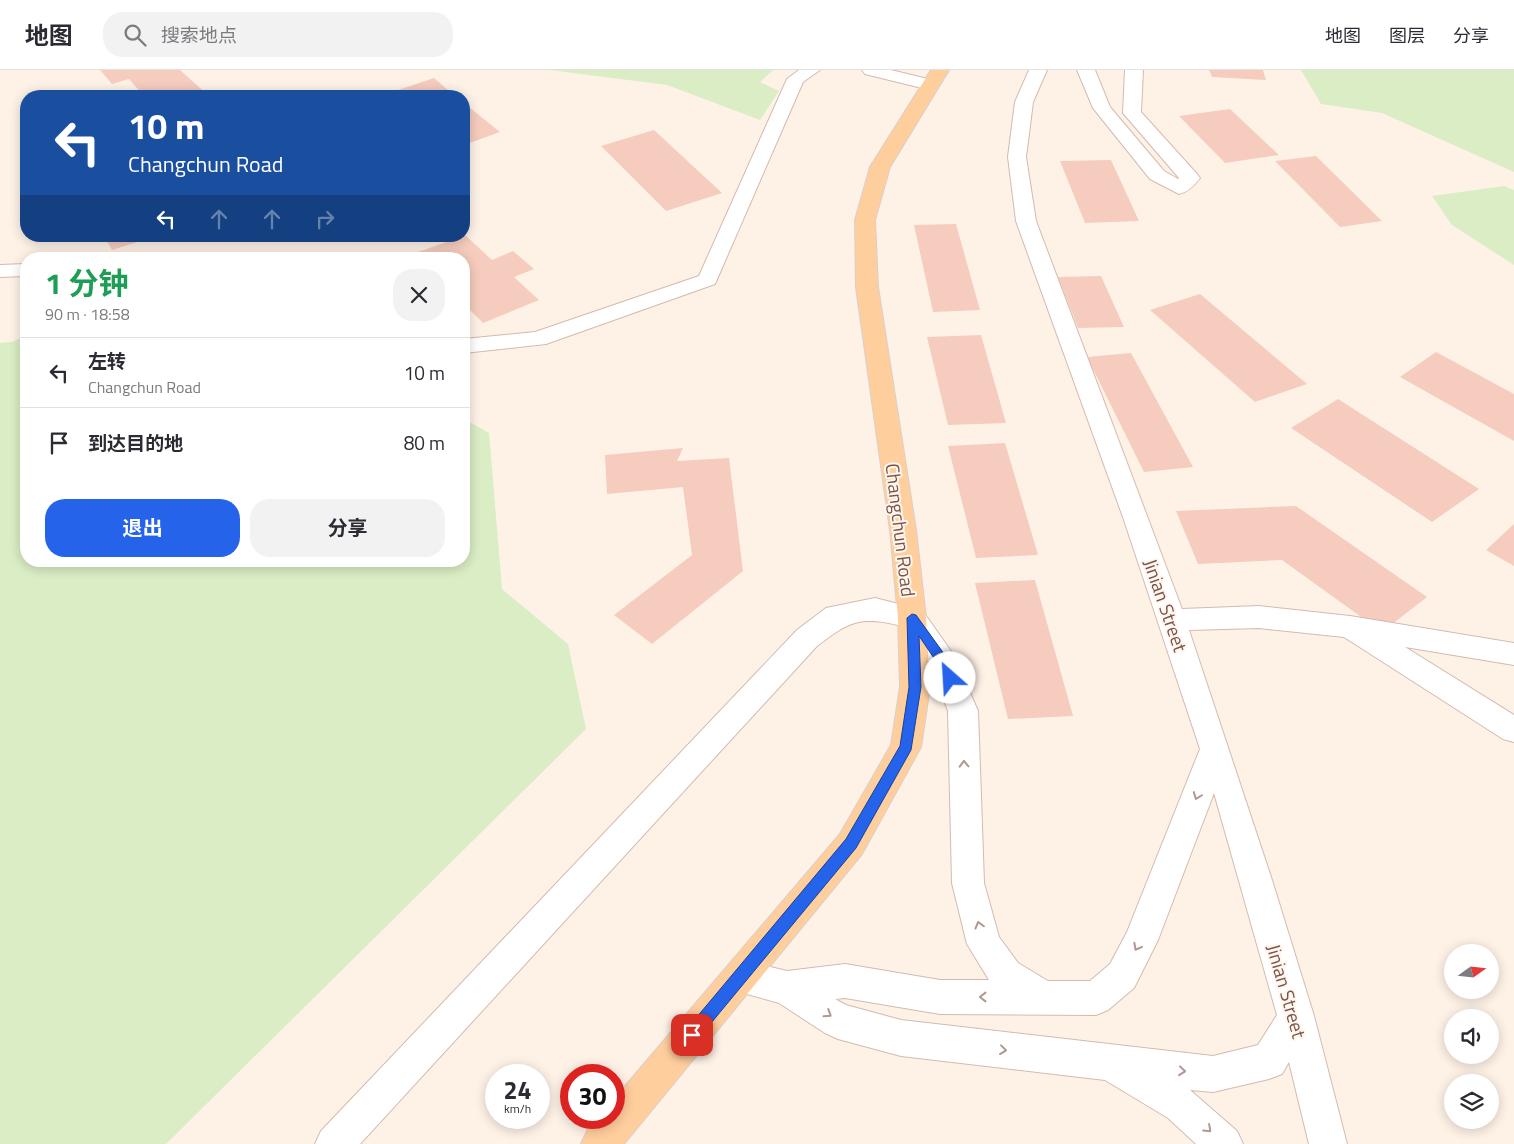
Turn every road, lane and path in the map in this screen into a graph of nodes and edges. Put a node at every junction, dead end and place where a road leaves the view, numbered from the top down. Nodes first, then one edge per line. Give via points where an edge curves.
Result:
1 (811, 70) edge
2 (871, 70) edge
3 (1038, 70) edge
4 (1086, 70) edge
5 (1134, 70) edge
6 (935, 77) edge
7 (20, 270) edge
8 (2, 271) dead end
9 (470, 345) edge
10 (912, 618) junction
11 (1172, 620) junction
12 (1350, 627) junction
13 (1514, 654) edge
14 (1514, 730) edge
15 (1215, 750) junction
16 (741, 977) junction
17 (787, 988) junction
18 (1043, 997) junction
19 (1296, 1016) junction
20 (1110, 1063) junction
21 (334, 1144) edge
22 (600, 1144) edge
23 (1224, 1144) edge
24 (1328, 1144) edge

1 - 9 street via 796,79 708,280 538,339
2 - 6 street
3 - 11 street, Jinian Street via 1024,102 1017,157 1026,222
4 - 5 street via 1102,108 1157,175 1178,188 1190,178 1132,112
6 - 10 main road, Changchun Road via 880,166 865,220 867,287 903,530
7 - 8 street
10 - 16 main road, Changchun Road via 915,687 906,746 851,844
18 -> 10 street via 1006,975 984,944 968,883 963,711 943,662
10 - 21 street via 875,609 836,616 807,638
11 - 12 street via 1259,617
11 - 15 street, Jinian Street
12 - 13 street
12 - 14 street
15 -> 18 street via 1141,940 1122,976 1096,998
15 - 19 street, Jinian Street
16 - 17 street
16 - 22 main road, Changchun Road
18 -> 17 street via 940,997 845,981
17 -> 20 street via 838,1021 901,1038
20 -> 19 street via 1213,1074 1269,1061
19 - 24 street, Jinian Street
20 -> 23 street via 1181,1105

